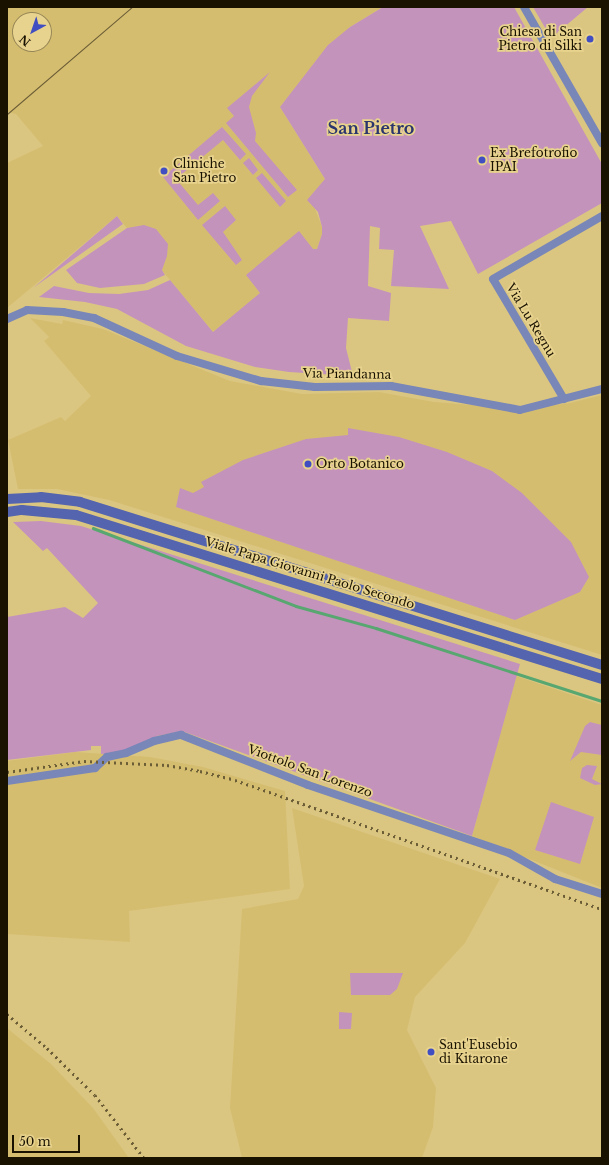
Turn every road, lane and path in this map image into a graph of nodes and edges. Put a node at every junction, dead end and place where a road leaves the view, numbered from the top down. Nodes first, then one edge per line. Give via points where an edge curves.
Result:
1 (524, 7) edge
2 (602, 143) edge
3 (602, 216) edge
4 (7, 319) edge
5 (602, 389) edge
6 (564, 399) junction
7 (7, 499) edge
8 (7, 512) edge
9 (602, 665) edge
10 (602, 679) edge
11 (7, 782) edge
12 (602, 894) edge

1 - 2 street
3 - 6 street, Via Lu Regnu via 493,279
4 - 6 street, Via Piandanna via 27,310 63,312 94,318 177,356 261,381 315,388 391,386 520,410
5 - 6 street, Via Piandanna
7 - 9 main road, Viale Papa Giovanni Paolo Secondo via 41,498 80,502
8 - 10 main road, Viale Papa Giovanni Paolo Secondo via 22,510 76,515
11 - 12 street, Viottolo San Lorenzo via 95,768 107,757 181,735 308,785 509,853 555,879

